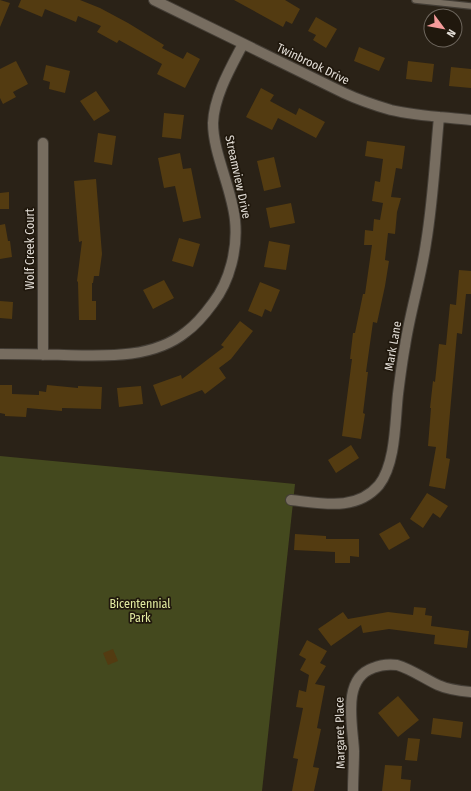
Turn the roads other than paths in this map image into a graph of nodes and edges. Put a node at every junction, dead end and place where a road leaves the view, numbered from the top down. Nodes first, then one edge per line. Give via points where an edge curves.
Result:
1 (154, 0) edge
2 (415, 0) edge
3 (471, 6) edge
4 (242, 44) junction
5 (440, 117) junction
6 (471, 120) edge
7 (43, 143) dead end
8 (0, 354) edge
9 (43, 354) junction
10 (291, 500) dead end
11 (471, 692) edge
12 (353, 791) edge

1 - 4 street, Twinbrook Drive
2 - 3 lane
4 - 5 street, Twinbrook Drive via 367,103 392,110
4 - 9 street, Streamview Drive via 219,93 213,122 216,145 235,219 230,268 217,297 198,322 185,333 155,348 122,354
5 - 6 street, Twinbrook Drive
5 - 10 street, Mark Lane via 426,243 405,344 393,446 387,471 378,486 352,503 331,504
7 - 9 street, Wolf Creek Court
8 - 9 street, Streamview Drive
11 - 12 street, Margaret Place via 450,690 397,665 377,666 366,672 355,684 351,700

